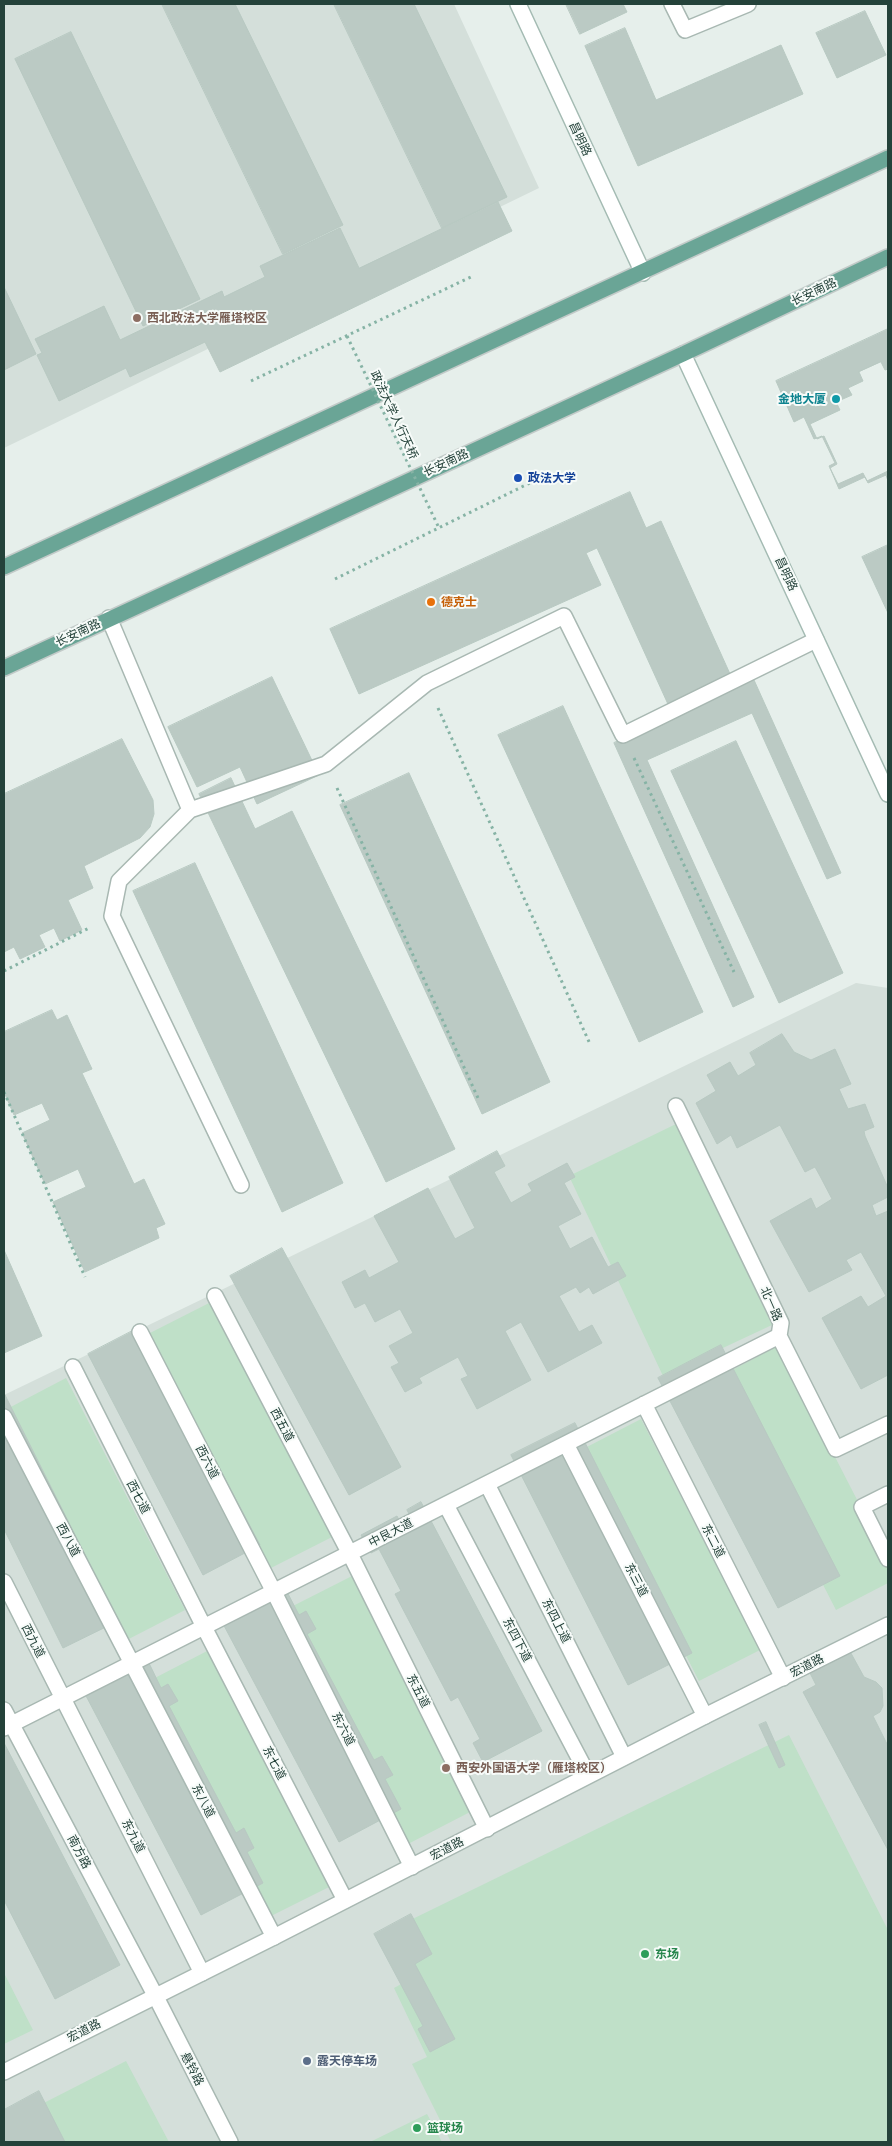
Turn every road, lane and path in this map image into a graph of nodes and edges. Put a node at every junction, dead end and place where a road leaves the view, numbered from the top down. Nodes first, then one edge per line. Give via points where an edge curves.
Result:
1 (518, 4) edge
2 (672, 4) edge
3 (748, 4) edge
4 (888, 158) edge
5 (888, 257) edge
6 (643, 273) junction
7 (473, 276) dead end
8 (347, 336) junction
9 (683, 354) junction
10 (251, 381) dead end
11 (550, 473) dead end
12 (439, 528) junction
13 (4, 567) edge
14 (335, 578) dead end
15 (108, 618) junction
16 (816, 640) junction
17 (4, 668) edge
18 (427, 683) junction
19 (623, 734) junction
20 (326, 764) junction
21 (888, 794) edge
22 (190, 810) junction
23 (112, 916) junction
24 (4, 971) edge
25 (734, 972) dead end
26 (590, 1044) dead end
27 (4, 1092) edge
28 (478, 1098) dead end
29 (676, 1106) dead end
30 (241, 1186) dead end
31 (85, 1277) dead end
32 (215, 1296) dead end
33 (140, 1332) dead end
34 (778, 1336) junction
35 (73, 1367) dead end
36 (644, 1404) junction
37 (4, 1417) edge
38 (888, 1424) edge
39 (566, 1444) junction
40 (487, 1484) junction
41 (888, 1494) edge
42 (446, 1505) junction
43 (350, 1554) junction
44 (888, 1559) edge
45 (4, 1582) edge
46 (274, 1592) junction
47 (888, 1625) edge
48 (204, 1627) junction
49 (132, 1664) junction
50 (783, 1678) junction
51 (63, 1699) junction
52 (4, 1710) edge
53 (705, 1716) junction
54 (8, 1727) edge
55 (624, 1757) junction
56 (588, 1776) junction
57 (487, 1829) junction
58 (412, 1867) junction
59 (345, 1900) junction
60 (274, 1937) junction
61 (202, 1973) junction
62 (155, 1995) junction
63 (4, 2072) edge
64 (230, 2142) edge

1 - 6 street, 昌明路
2 - 3 street via 685,30
4 - 6 main road
5 - 9 main road, 长安南路
6 - 13 main road
7 - 8 path
8 - 10 path
8 - 12 path, 政法大学人行天桥, bridge
9 - 15 main road, 长安南路
9 - 16 street, 昌明路
11 - 12 path
12 - 14 path
15 - 17 main road, 长安南路
15 - 22 street
16 - 19 street
16 - 21 street, 昌明路
18 - 19 street via 564,616
18 - 20 street
18 - 26 path
19 - 25 path
20 - 22 street
20 - 28 path
22 - 23 street via 119,881
23 - 24 path
23 - 30 street
27 - 31 path
29 - 34 street, 北一路 via 781,1323
32 - 43 street, 西五道
33 - 46 street, 西六道
34 - 36 street, 中艮大道
34 - 38 street, 北一路 via 836,1449
35 - 48 street, 西七道
36 - 39 street, 中艮大道
36 - 50 street, 东二道
37 - 49 street, 西八道
39 - 40 street, 中艮大道
39 - 53 street, 东三道
40 - 42 street, 中艮大道
40 - 55 street, 东四上道
41 - 44 street via 862,1507
42 - 43 street, 中艮大道
42 - 56 street, 东四下道
43 - 46 street, 中艮大道
43 - 57 street, 东五道
45 - 51 street, 西九道
46 - 48 street, 中艮大道
46 - 58 street, 东六道
47 - 50 street, 宏道路
48 - 49 street, 中艮大道
48 - 59 street, 东七道
49 - 51 street, 中艮大道
49 - 60 street, 东八道
50 - 53 street, 宏道路
51 - 54 street, 中艮大道
51 - 61 street, 东九道
52 - 54 street, 南方路
53 - 55 street, 宏道路
54 - 62 street, 南方路
55 - 56 street, 宏道路
56 - 57 street, 宏道路
57 - 58 street, 宏道路
58 - 59 street, 宏道路
59 - 60 street, 宏道路
60 - 61 street, 宏道路
61 - 62 street, 宏道路
62 - 63 street, 宏道路
62 - 64 street, 悬铃路

